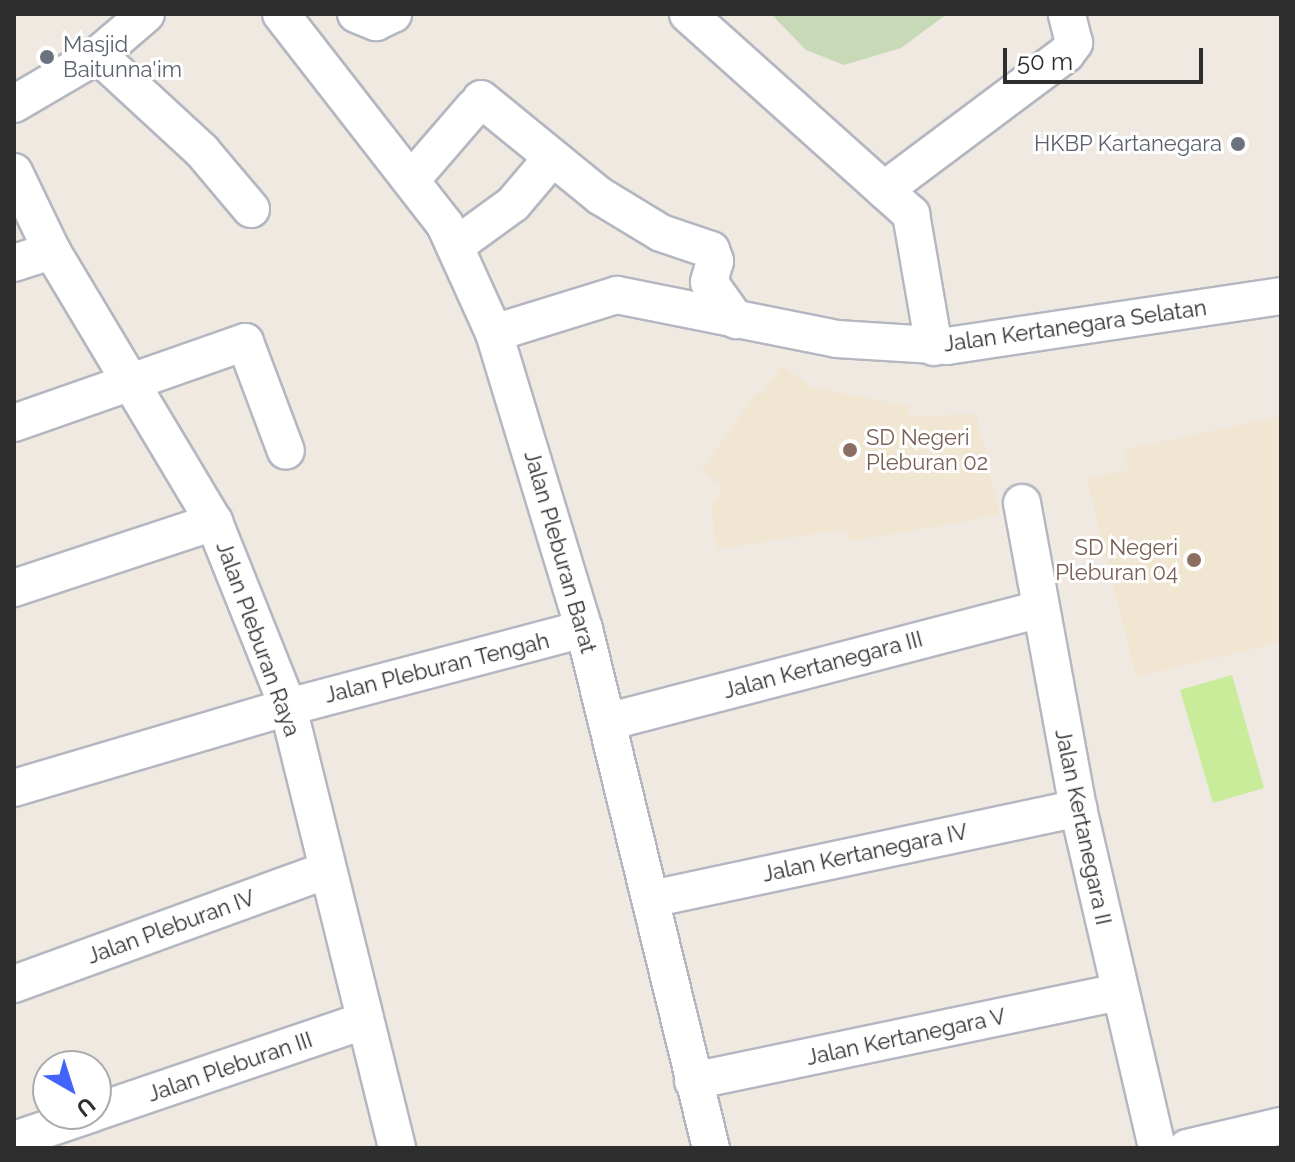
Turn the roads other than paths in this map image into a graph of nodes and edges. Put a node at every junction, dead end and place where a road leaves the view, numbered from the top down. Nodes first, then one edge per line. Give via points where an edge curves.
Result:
1 (146, 14) edge
2 (281, 14) edge
3 (356, 14) edge
4 (393, 14) edge
5 (688, 14) edge
6 (1067, 14) edge
7 (98, 55) junction
8 (14, 104) edge
9 (552, 158) junction
10 (14, 172) edge
11 (412, 179) junction
12 (884, 190) junction
13 (251, 209) dead end
14 (458, 244) junction
15 (52, 251) junction
16 (14, 263) edge
17 (1281, 296) edge
18 (736, 320) junction
19 (494, 333) junction
20 (934, 347) junction
21 (132, 383) junction
22 (14, 423) edge
23 (286, 451) dead end
24 (1022, 503) dead end
25 (214, 522) junction
26 (14, 588) edge
27 (1040, 609) junction
28 (584, 629) junction
29 (288, 707) junction
30 (607, 722) junction
31 (14, 788) edge
32 (1078, 808) junction
33 (328, 870) junction
34 (651, 899) junction
35 (14, 984) edge
36 (1119, 992) junction
37 (364, 1021) junction
38 (693, 1081) junction
39 (112, 1107) edge
40 (1281, 1126) edge
41 (43, 1130) edge
42 (14, 1140) edge
43 (397, 1148) edge
44 (711, 1148) edge
45 (1157, 1148) edge
46 (1187, 1148) edge

1 - 7 street
2 - 11 street, Jalan Pleburan Barat
3 - 4 street via 376,22
5 - 12 street
6 - 12 street via 1074,43 1066,54
7 - 8 street
7 - 13 street via 202,151
9 - 11 street via 478,102
9 - 14 street via 513,204
9 - 18 street via 661,233 711,250 715,261 709,282
10 - 15 street, Jalan Pleburan Raya
11 - 14 street, Jalan Pleburan Barat
12 - 20 street via 911,214 917,227
14 - 19 street, Jalan Pleburan Barat
15 - 16 street
15 - 21 street, Jalan Pleburan Raya
17 - 20 street, Jalan Kertanegara Selatan
18 - 19 street, Jalan Kertanegara Selatan via 617,295
18 - 20 street, Jalan Kertanegara Selatan via 837,339
19 - 28 street, Jalan Pleburan Barat
21 - 22 street
21 - 23 street via 245,342
21 - 25 street, Jalan Pleburan Raya
24 - 27 street, Jalan Kertanegara II
25 - 26 street
25 - 29 street, Jalan Pleburan Raya
27 - 30 street, Jalan Kertanegara III
27 - 32 street, Jalan Kertanegara II
28 - 29 street, Jalan Pleburan Tengah
28 - 30 street, Jalan Pleburan Barat
29 - 31 street, Jalan Pleburan Tengah
29 - 33 street, Jalan Pleburan Raya
30 - 34 street, Jalan Pleburan Barat
32 - 34 street, Jalan Kertanegara IV
32 - 36 street, Jalan Kertanegara II
33 - 35 street, Jalan Pleburan IV
33 - 37 street, Jalan Pleburan Raya
34 - 38 street, Jalan Pleburan Barat
36 - 38 street, Jalan Kertanegara V
36 - 45 street, Jalan Kertanegara II
37 - 39 street, Jalan Pleburan III
37 - 43 street, Jalan Pleburan Raya
38 - 44 street, Jalan Pleburan Barat
40 - 46 street
41 - 42 street, Jalan Pleburan III

